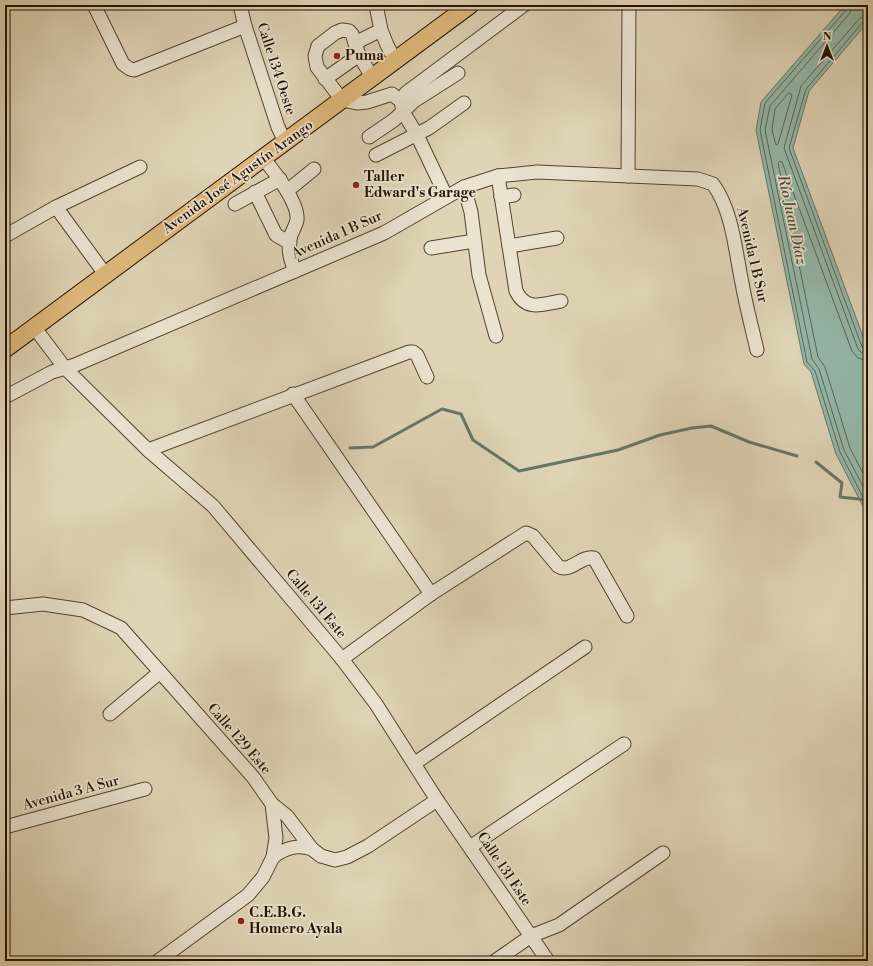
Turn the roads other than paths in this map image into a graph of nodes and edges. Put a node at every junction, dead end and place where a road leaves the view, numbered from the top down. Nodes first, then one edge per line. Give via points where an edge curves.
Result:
1 (94, 5) edge
2 (240, 5) edge
3 (376, 5) edge
4 (470, 5) edge
5 (524, 5) edge
6 (629, 5) edge
7 (245, 26) junction
8 (381, 30) junction
9 (357, 49) junction
10 (396, 60) junction
11 (458, 73) dead end
12 (372, 77) junction
13 (325, 79) junction
14 (342, 100) junction
15 (464, 103) dead end
16 (402, 106) junction
17 (417, 135) junction
18 (369, 137) dead end
19 (285, 142) junction
20 (376, 155) dead end
21 (263, 158) junction
22 (140, 167) dead end
23 (314, 169) dead end
24 (498, 176) junction
25 (628, 176) junction
26 (280, 179) junction
27 (464, 186) junction
28 (287, 191) junction
29 (255, 192) junction
30 (514, 195) dead end
31 (446, 196) junction
32 (501, 197) junction
33 (235, 204) dead end
34 (56, 207) junction
35 (5, 236) edge
36 (557, 238) dead end
37 (474, 241) junction
38 (290, 243) junction
39 (509, 246) junction
40 (431, 248) dead end
41 (295, 271) junction
42 (105, 274) junction
43 (561, 301) dead end
44 (34, 327) junction
45 (496, 336) dead end
46 (5, 349) edge
47 (757, 350) dead end
48 (65, 368) junction
49 (427, 377) dead end
50 (293, 394) junction
51 (5, 397) edge
52 (148, 450) junction
53 (430, 594) junction
54 (5, 608) edge
55 (627, 616) dead end
56 (585, 647) dead end
57 (342, 659) junction
58 (160, 672) junction
59 (110, 714) dead end
60 (624, 744) dead end
61 (415, 763) junction
62 (145, 789) dead end
63 (437, 800) junction
64 (272, 804) junction
65 (5, 827) edge
66 (470, 847) junction
67 (312, 849) junction
68 (663, 853) dead end
69 (273, 857) junction
70 (531, 936) junction
71 (158, 961) edge
72 (495, 961) edge
73 (548, 961) edge

1 - 7 street via 124,64 134,70
2 - 7 street, Calle 134 Oeste
3 - 8 street
4 - 10 main road, Avenida José Agustín Arango
5 - 16 street via 406,92
6 - 25 street
7 - 19 street, Calle 134 Oeste
8 - 9 street
8 - 10 street
9 - 12 street
9 - 13 street
9 - 13 street via 350,32 342,30 318,46 315,61
10 - 12 main road, Avenida José Agustín Arango
11 - 16 street
12 - 14 main road, Avenida José Agustín Arango
13 - 14 street
14 - 16 street via 367,102 392,94
14 - 19 main road, Avenida José Agustín Arango
15 - 17 street
16 - 17 street
16 - 18 street
17 - 20 street
17 - 31 street
19 - 21 main road, Avenida José Agustín Arango
21 - 26 street
21 - 42 main road, Avenida José Agustín Arango
22 - 34 street
23 - 28 street
24 - 25 street, Avenida 1 B Sur via 537,172
24 - 27 street, Avenida 1 B Sur
24 - 32 street
25 - 47 street, Avenida 1 B Sur via 698,178 713,184 724,202 729,217
26 - 28 street
26 - 29 street
27 - 31 street, Avenida 1 B Sur
27 - 37 street via 471,212
28 - 38 street via 297,220
29 - 33 street
29 - 38 street via 276,235
30 - 32 street
31 - 41 street, Avenida 1 B Sur via 384,233
32 - 39 street
34 - 35 street
34 - 42 street
36 - 39 street
37 - 40 street
37 - 45 street via 479,275
38 - 41 street via 290,258
39 - 43 street via 516,291 520,299 529,304
41 - 48 street, Avenida 1 B Sur
42 - 44 main road, Avenida José Agustín Arango
44 - 46 main road, Avenida José Agustín Arango
44 - 48 street, Calle 131 Este
48 - 51 street, Avenida 1 B Sur via 52,372
48 - 52 street, Calle 131 Este
49 - 50 street via 417,355 411,351
50 - 52 street
50 - 53 street
52 - 57 street, Calle 131 Este via 213,506
53 - 55 street via 529,533 562,569 588,557 594,558
53 - 57 street
54 - 58 street, Calle 129 Este via 43,604 83,610 121,628
56 - 61 street
57 - 61 street, Calle 131 Este
58 - 59 street
58 - 64 street, Calle 129 Este via 253,777
60 - 66 street
61 - 63 street, Calle 131 Este
62 - 65 street, Avenida 3 A Sur
63 - 66 street, Calle 131 Este
63 - 67 street via 347,857 335,860 321,856
64 - 67 street via 287,816
64 - 69 street, Calle 129 Este via 276,838
66 - 70 street, Calle 131 Este
67 - 69 street via 295,846
68 - 70 street via 558,925
69 - 71 street, Calle 129 Este via 263,877 248,896
70 - 72 street
70 - 73 street, Calle 131 Este

